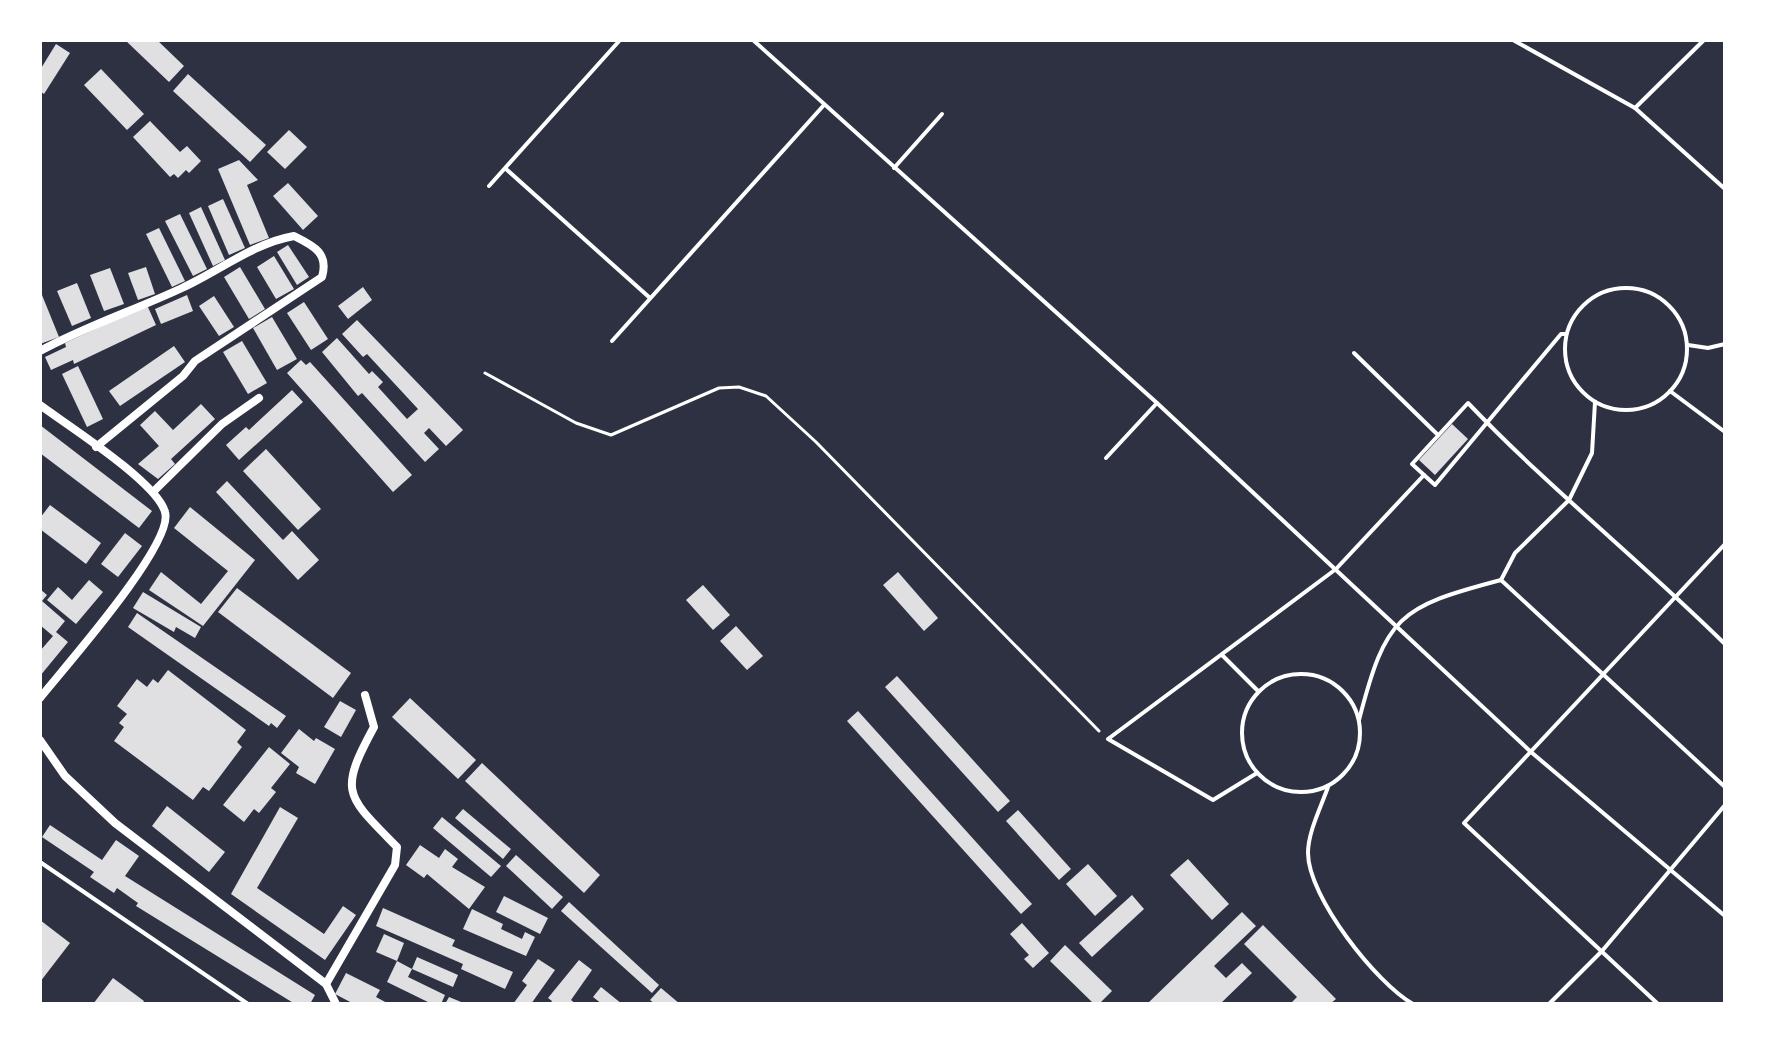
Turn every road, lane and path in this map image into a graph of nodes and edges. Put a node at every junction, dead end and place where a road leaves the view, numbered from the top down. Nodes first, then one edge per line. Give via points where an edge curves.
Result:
1 (620, 40) edge
2 (753, 40) edge
3 (1513, 40) edge
4 (1704, 40) edge
5 (824, 105) junction
6 (1635, 108) junction
7 (942, 114) dead end
8 (894, 168) junction
9 (506, 169) junction
10 (489, 186) dead end
11 (1725, 189) edge
12 (650, 298) junction
13 (1566, 334) junction
14 (612, 341) dead end
15 (1725, 344) edge
16 (1688, 345) junction
17 (40, 351) edge
18 (1354, 353) dead end
19 (485, 373) dead end
20 (1670, 391) junction
21 (259, 398) dead end
22 (1595, 402) junction
23 (1157, 403) junction
24 (40, 405) edge
25 (1488, 424) junction
26 (1725, 432) edge
27 (1438, 435) junction
28 (96, 447) junction
29 (1106, 458) dead end
30 (1424, 475) junction
31 (153, 492) junction
32 (1569, 500) junction
33 (1725, 544) edge
34 (1336, 569) junction
35 (1501, 580) junction
36 (1676, 596) junction
37 (1395, 625) junction
38 (1725, 644) edge
39 (1222, 655) junction
40 (1602, 675) junction
41 (1258, 691) junction
42 (365, 695) dead end
43 (40, 698) edge
44 (1359, 720) junction
45 (1108, 739) junction
46 (40, 740) edge
47 (1531, 752) junction
48 (1257, 773) junction
49 (1329, 786) junction
50 (1725, 787) edge
51 (1725, 805) edge
52 (40, 862) edge
53 (1670, 869) junction
54 (1725, 916) edge
55 (1602, 951) junction
56 (326, 984) junction
57 (248, 1004) edge
58 (336, 1004) edge
59 (1413, 1004) edge
60 (1549, 1004) edge
61 (1658, 1004) edge

1 - 9 lane
2 - 5 lane
3 - 6 lane
4 - 6 lane
5 - 8 lane
5 - 12 lane
6 - 11 lane
7 - 8 lane
8 - 23 lane
9 - 10 lane
9 - 12 lane
12 - 14 lane
13 - 16 lane via 1578,310 1594,296 1629,287 1650,292 1673,310
13 - 22 lane via 1571,376
13 - 25 lane
15 - 16 lane
16 - 20 lane via 1685,368
17 - 28 street via 182,289 277,239 294,236 321,253 326,264 322,277 195,361
18 - 27 lane
19 - 45 path via 576,423 611,435 719,388 739,387 766,396
20 - 22 lane via 1639,409 1615,410
20 - 26 lane
21 - 31 street via 222,424
22 - 32 lane via 1592,453
23 - 29 lane
23 - 34 lane
24 - 28 street
25 - 27 lane via 1468,403
25 - 30 lane via 1435,485
25 - 32 lane
27 - 30 lane via 1412,464
28 - 31 street
30 - 34 lane
31 - 43 street via 166,514 164,533 132,584
32 - 35 lane via 1515,553
32 - 36 lane
33 - 36 lane
34 - 37 lane
34 - 39 lane
35 - 37 lane via 1414,608
35 - 40 lane
36 - 38 lane
36 - 40 lane
37 - 44 lane via 1377,656
37 - 47 lane
39 - 41 lane
39 - 45 lane
40 - 47 lane
40 - 50 lane
41 - 44 lane via 1298,673 1319,676 1337,685
41 - 48 lane via 1244,714 1241,735
42 - 56 street via 374,727 351,769 353,799 397,847 395,865
44 - 49 lane via 1356,755 1345,775
45 - 48 lane via 1213,800
46 - 56 street via 65,776 115,823
47 - 53 lane
47 - 55 lane via 1464,823
48 - 49 lane via 1288,791
49 - 59 lane via 1308,853 1315,882 1341,934
51 - 53 lane
52 - 57 lane
53 - 54 lane
53 - 55 lane
55 - 60 lane
55 - 61 lane
56 - 58 street

